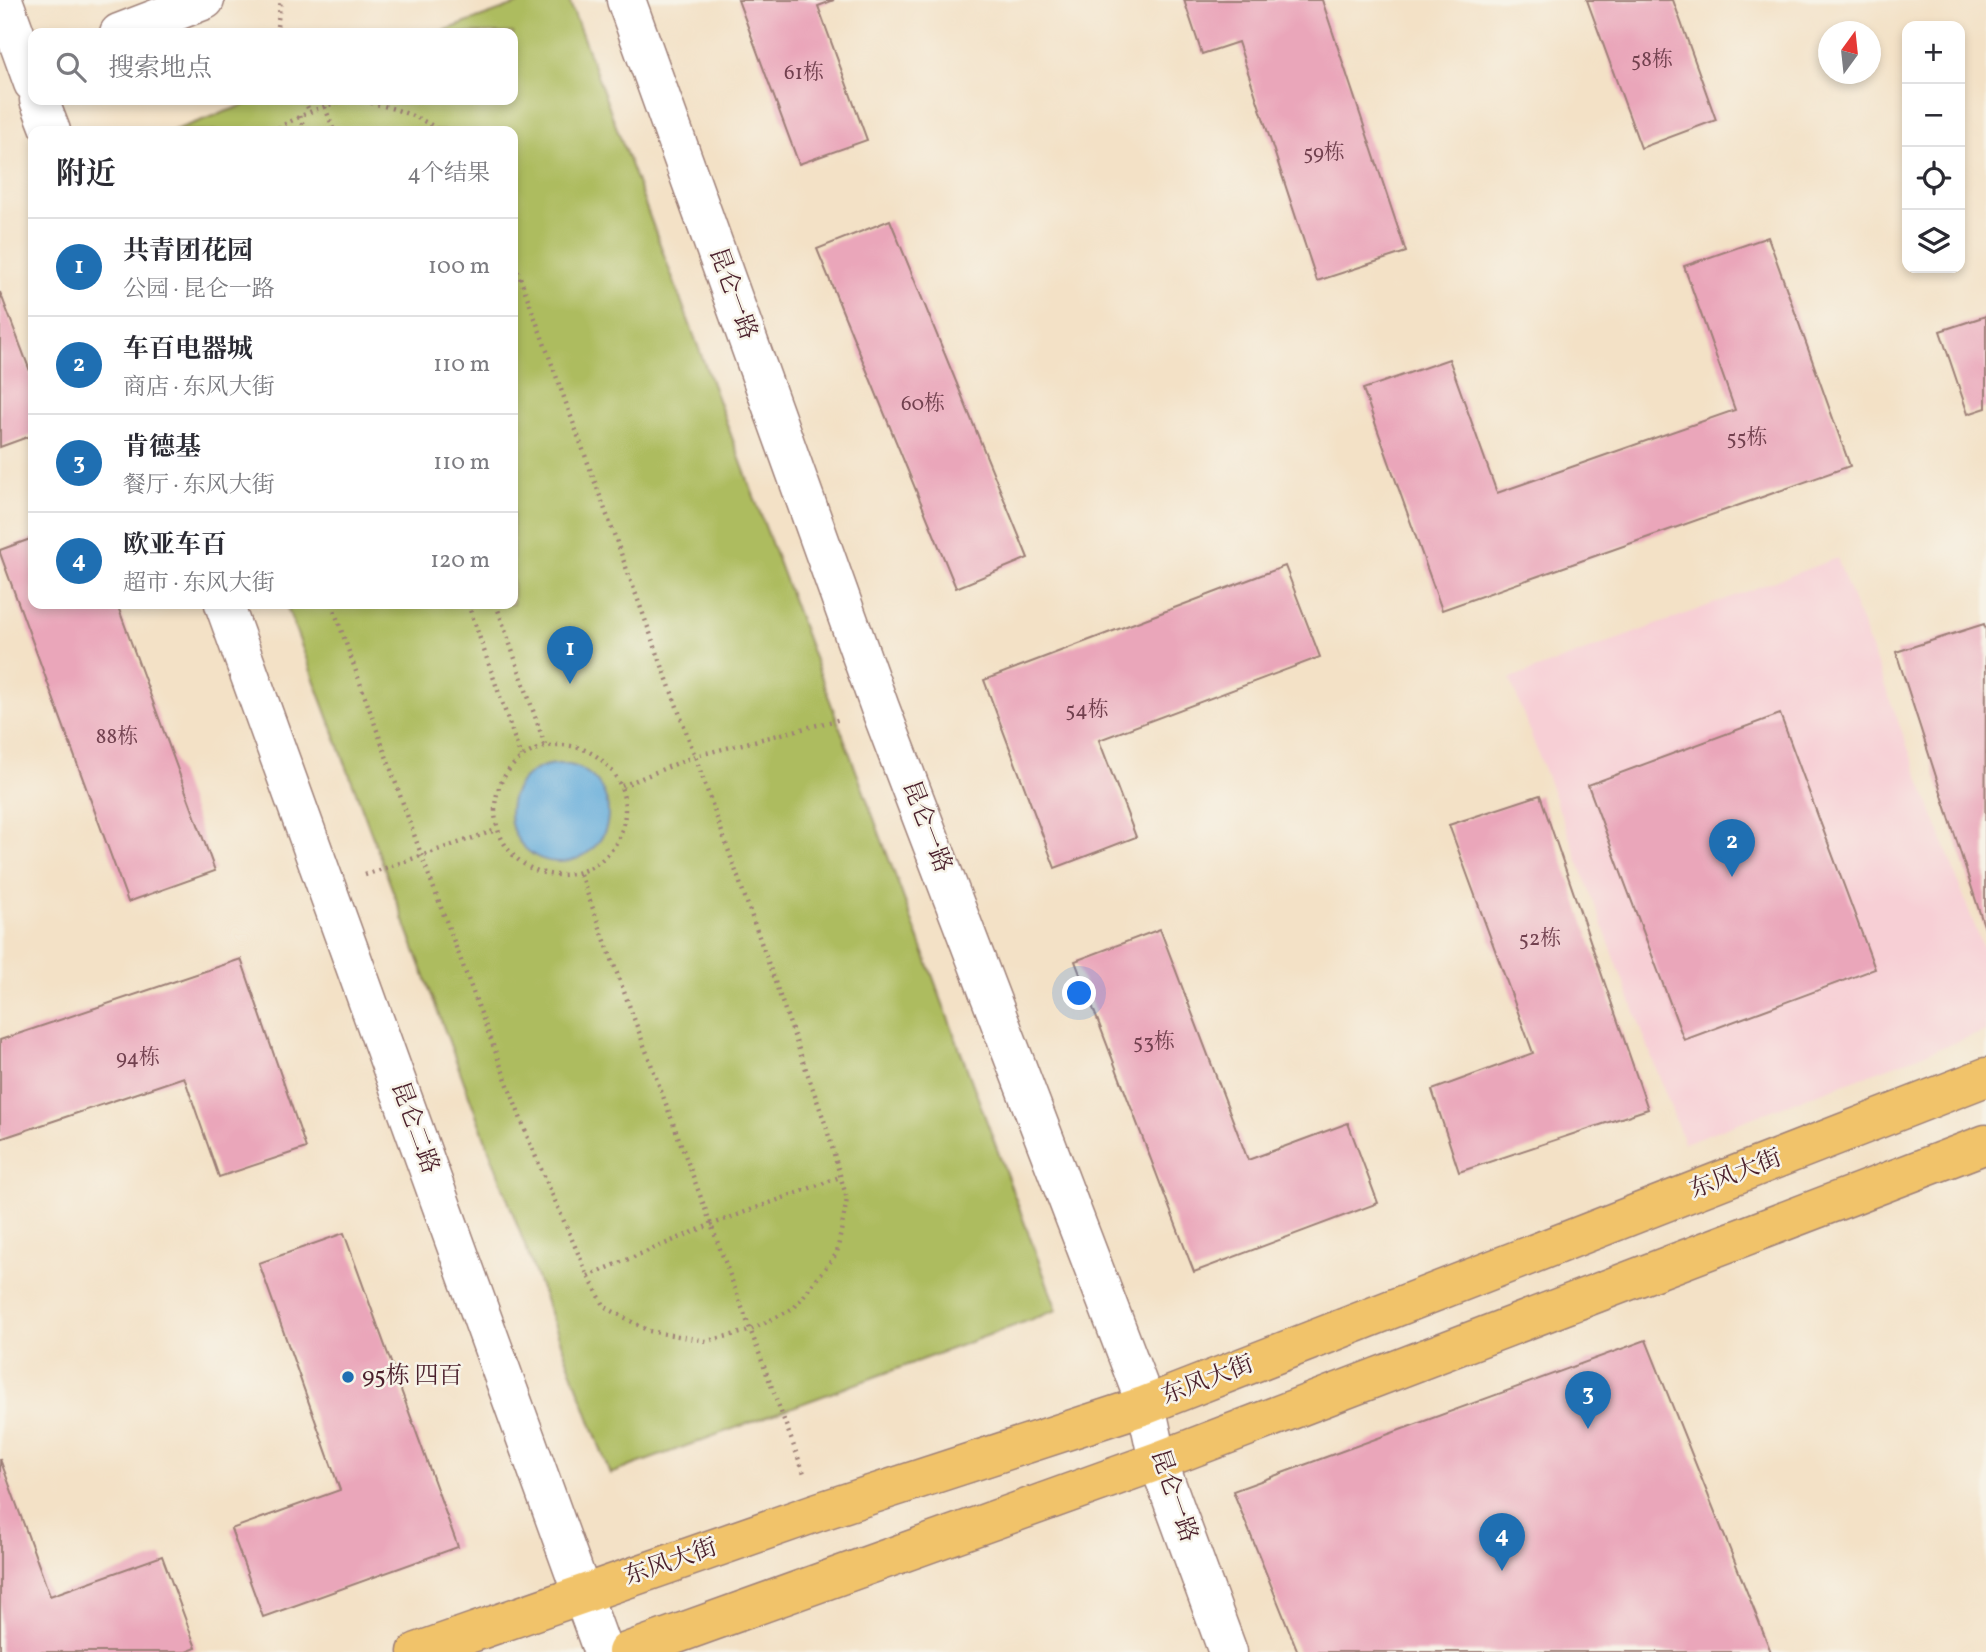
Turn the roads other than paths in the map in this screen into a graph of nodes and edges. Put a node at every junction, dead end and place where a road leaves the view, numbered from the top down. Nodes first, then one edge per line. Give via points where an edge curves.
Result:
1 (3, 0) edge
2 (205, 0) edge
3 (626, 0) edge
4 (132, 28) edge
5 (27, 79) edge
6 (39, 105) edge
7 (49, 126) edge
8 (226, 609) edge
9 (1986, 1077) edge
10 (1986, 1144) edge
11 (1146, 1405) junction
12 (1158, 1461) junction
13 (581, 1594) junction
14 (417, 1652) edge
15 (603, 1652) edge
16 (627, 1652) edge
17 (1228, 1652) edge

1 - 5 street
2 - 4 street
3 - 11 street, 昆仑一路 via 880,708
6 - 7 street
8 - 13 street, 昆仑二路
9 - 11 main road, 东风大街
10 - 12 main road
11 - 12 street, 昆仑一路
11 - 13 main road, 东风大街
12 - 16 main road
12 - 17 street, 昆仑一路
13 - 14 main road, 东风大街
13 - 15 street, 昆仑二路

